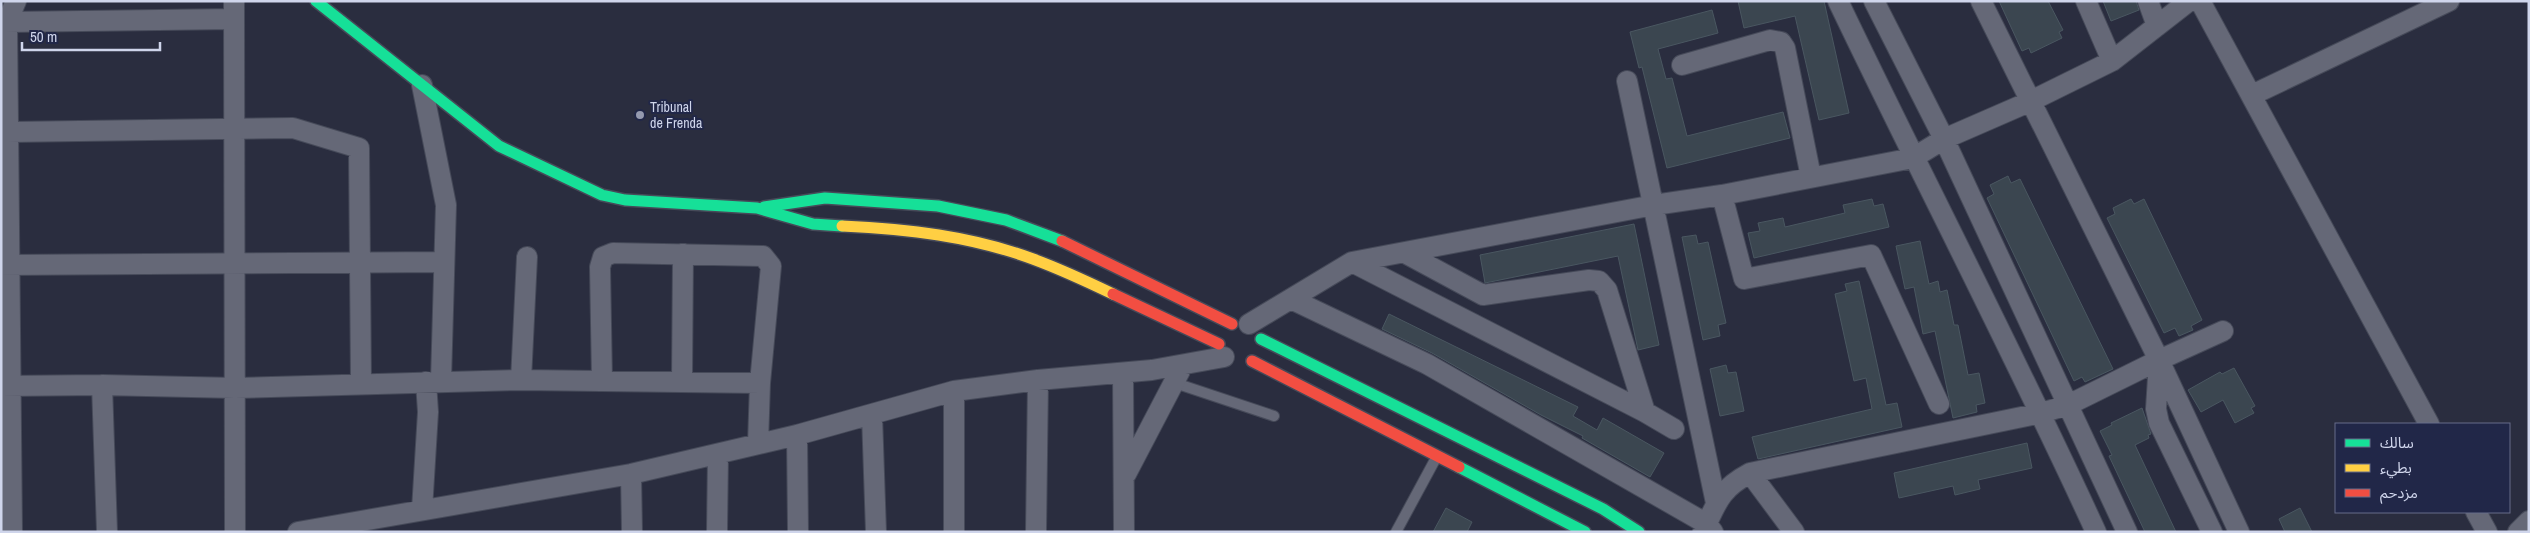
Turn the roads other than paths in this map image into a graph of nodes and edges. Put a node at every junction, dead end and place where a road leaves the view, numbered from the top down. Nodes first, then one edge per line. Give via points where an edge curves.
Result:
1 (16, 1) edge
2 (316, 1) edge
3 (1838, 1) edge
4 (1874, 1) edge
5 (1980, 1) edge
6 (2086, 1) edge
7 (2148, 1) edge
8 (2189, 1) edge
9 (2200, 1) edge
10 (2449, 1) edge
11 (234, 10) edge
12 (8, 22) junction
13 (2157, 26) junction
14 (2112, 61) junction
15 (1682, 65) dead end
16 (1627, 81) dead end
17 (422, 85) junction
18 (2252, 95) junction
19 (2029, 102) junction
20 (234, 128) junction
21 (9, 132) junction
22 (1944, 139) junction
23 (1913, 158) junction
24 (1811, 177) junction
25 (1722, 195) junction
26 (1654, 205) junction
27 (757, 208) junction
28 (1405, 253) junction
29 (683, 254) junction
30 (527, 257) dead end
31 (360, 262) junction
32 (444, 262) junction
33 (1352, 262) junction
34 (234, 263) junction
35 (6, 265) edge
36 (1291, 299) junction
37 (1248, 329) junction
38 (2223, 331) dead end
39 (1229, 357) junction
40 (2159, 360) junction
41 (1252, 361) junction
42 (1183, 364) junction
43 (1123, 373) junction
44 (521, 380) junction
45 (602, 380) junction
46 (1038, 380) junction
47 (434, 381) junction
48 (682, 381) junction
49 (760, 383) junction
50 (1175, 383) junction
51 (362, 384) junction
52 (102, 385) junction
53 (6, 386) edge
54 (235, 388) junction
55 (954, 391) junction
56 (1939, 404) dead end
57 (2068, 405) junction
58 (1645, 412) junction
59 (2041, 413) junction
60 (872, 415) junction
61 (1274, 416) dead end
62 (2428, 423) edge
63 (1674, 429) dead end
64 (797, 435) junction
65 (758, 444) junction
66 (718, 454) junction
67 (1438, 455) junction
68 (1750, 473) junction
69 (631, 474) junction
70 (1125, 475) junction
71 (1716, 503) junction
72 (422, 510) junction
73 (2477, 513) edge
74 (2529, 520) edge
75 (1708, 529) edge
76 (12, 532) edge
77 (108, 532) edge
78 (235, 532) edge
79 (298, 532) edge
80 (631, 532) edge
81 (717, 532) edge
82 (798, 532) edge
83 (876, 532) edge
84 (954, 532) edge
85 (1036, 532) edge
86 (1124, 532) edge
87 (1396, 532) edge
88 (1585, 532) edge
89 (1639, 532) edge
90 (1794, 532) edge
91 (2096, 532) edge
92 (2127, 532) edge
93 (2212, 532) edge
94 (2239, 532) edge
95 (2487, 532) edge
96 (2518, 532) edge

1 - 12 street
2 - 17 main road
3 - 23 street
4 - 22 street
5 - 19 street
6 - 14 street
7 - 13 street
8 - 13 street
9 - 18 street
10 - 18 street
11 - 12 street
11 - 20 street
12 - 21 street
13 - 14 street
14 - 19 street
15 - 24 street via 1770,40 1780,42 1785,48
16 - 26 street
17 - 27 main road via 499,146 602,195 625,200
17 - 32 street via 446,205
18 - 62 street
19 - 22 street
19 - 40 street
20 - 21 street
20 - 31 street via 293,128 359,148
20 - 34 street
21 - 35 street
22 - 23 street
22 - 57 street
23 - 24 street
23 - 59 street
24 - 25 street
25 - 26 street
25 - 56 street via 1744,279 1871,255
26 - 28 street
26 - 71 street
27 - 37 main road via 825,198 938,206 1006,220 1072,245
27 - 39 main road via 813,224 913,230 993,246 1064,271
28 - 33 street
28 - 58 street via 1483,295 1599,281 1607,290
29 - 45 street via 613,253 603,257 600,267
29 - 48 street
29 - 49 street via 760,255 770,262
30 - 44 street
31 - 32 street
31 - 34 street
31 - 51 street
32 - 47 street
33 - 36 street
33 - 58 street
34 - 35 street
34 - 54 street
35 - 53 street
36 - 37 street
36 - 75 street via 1427,364
37 - 39 main road via 1222,332
37 - 41 main road via 1260,352
37 - 89 main road via 1603,509
38 - 40 street
39 - 41 main road
39 - 42 street
40 - 57 street
40 - 93 street via 2156,388 2160,422
40 - 94 street
41 - 67 main road
42 - 43 street
42 - 50 street
43 - 46 street
43 - 70 street
44 - 45 street
44 - 47 street
45 - 48 street
46 - 55 street
46 - 85 street
47 - 51 street
47 - 72 street via 428,412
48 - 49 street
49 - 65 street
50 - 61 lane
50 - 70 street
51 - 54 street
52 - 53 street
52 - 54 street
52 - 77 street
53 - 76 street
54 - 78 street
55 - 60 street
55 - 84 street
57 - 59 street
57 - 92 street
58 - 63 street
59 - 68 street
59 - 91 street
60 - 64 street
60 - 83 street
64 - 65 street
64 - 82 street
65 - 66 street
66 - 69 street
66 - 81 street
67 - 87 lane
67 - 88 main road
68 - 71 street via 1730,483
68 - 90 street
69 - 72 street
69 - 80 street
70 - 86 street
71 - 75 street
72 - 79 street
73 - 95 street
74 - 96 street

